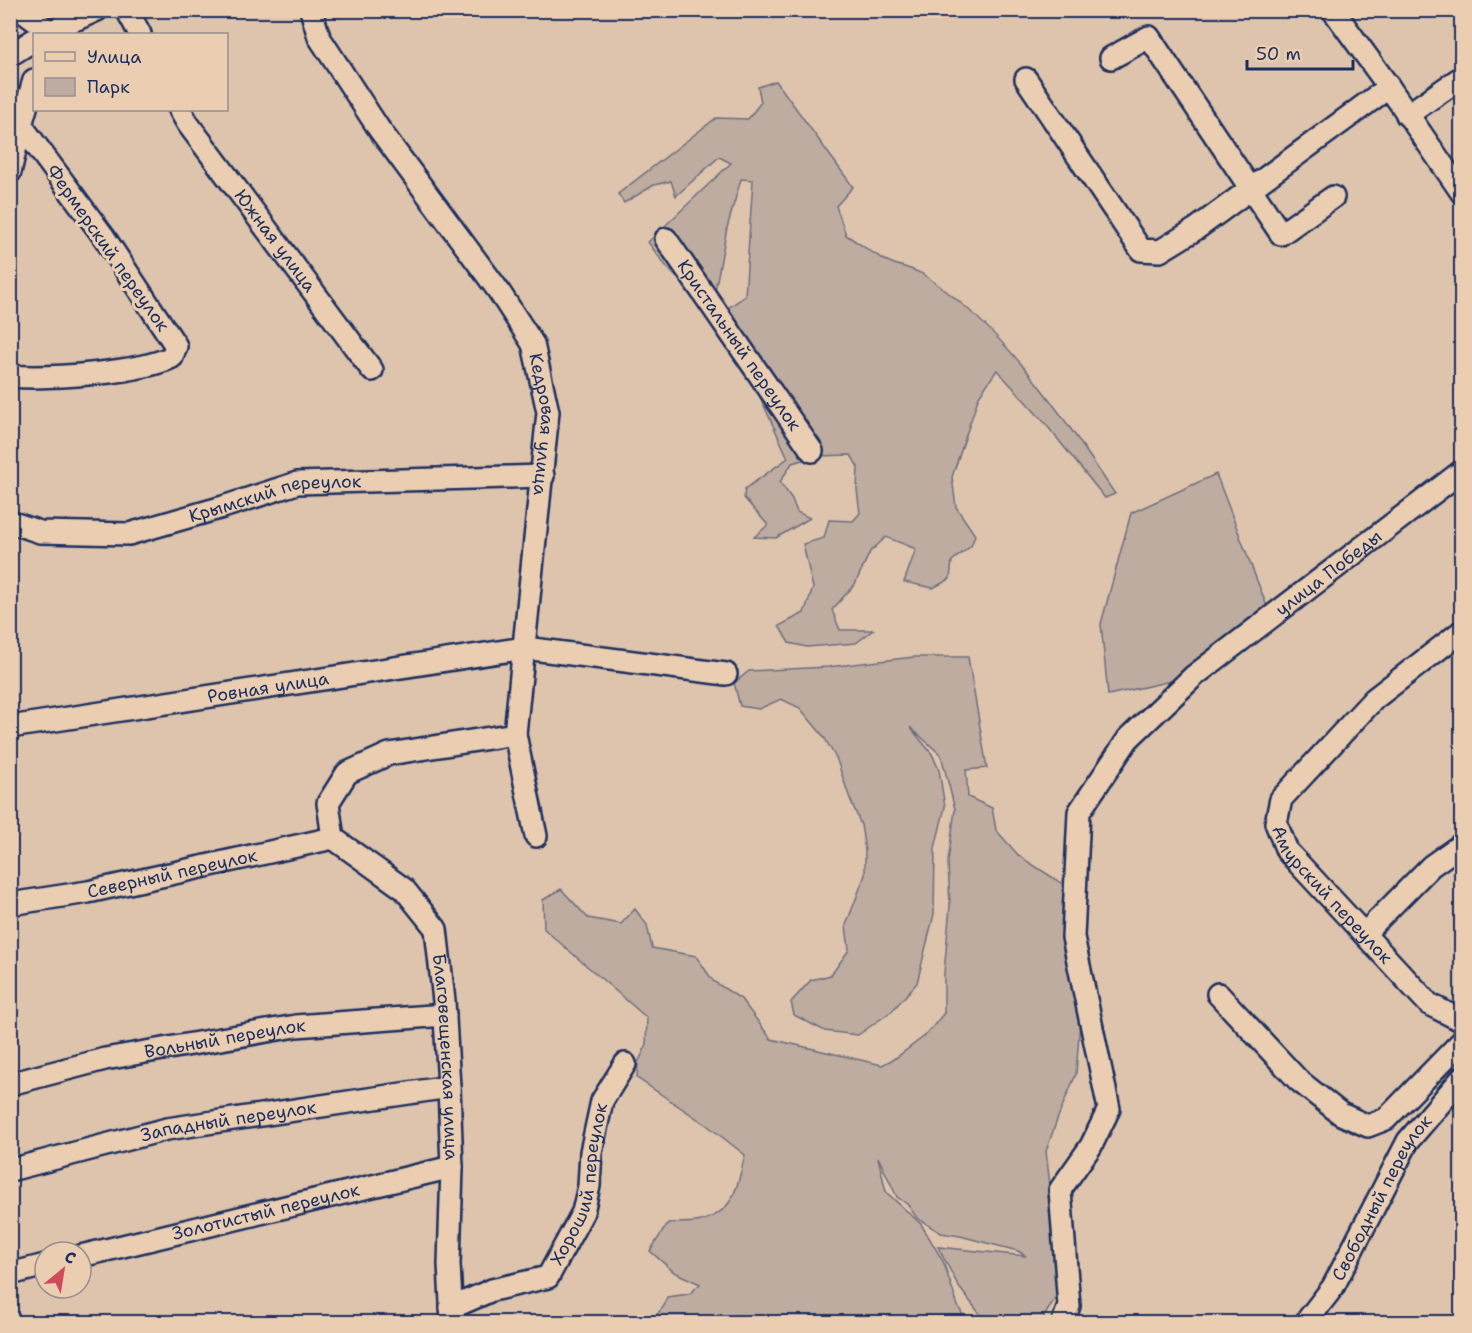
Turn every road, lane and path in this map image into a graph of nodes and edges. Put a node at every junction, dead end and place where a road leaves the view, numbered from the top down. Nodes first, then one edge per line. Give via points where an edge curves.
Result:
1 (21, 10) edge
2 (97, 10) edge
3 (127, 10) edge
4 (310, 10) edge
5 (1333, 10) edge
6 (42, 33) edge
7 (48, 33) edge
8 (139, 33) edge
9 (33, 41) edge
10 (10, 55) edge
11 (1111, 58) dead end
12 (1461, 77) edge
13 (1026, 79) dead end
14 (33, 83) edge
15 (1389, 87) junction
16 (181, 111) edge
17 (1407, 115) junction
18 (21, 125) junction
19 (10, 172) edge
20 (1251, 188) junction
21 (1461, 194) edge
22 (1333, 197) dead end
23 (666, 239) dead end
24 (372, 370) dead end
25 (10, 376) edge
26 (812, 451) dead end
27 (1461, 471) edge
28 (543, 476) junction
29 (10, 522) edge
30 (1461, 632) edge
31 (525, 648) junction
32 (726, 674) dead end
33 (10, 727) edge
34 (515, 734) junction
35 (536, 836) dead end
36 (333, 838) junction
37 (1461, 844) edge
38 (10, 904) edge
39 (1364, 934) junction
40 (1218, 994) dead end
41 (445, 1015) junction
42 (1461, 1021) edge
43 (1461, 1041) edge
44 (624, 1064) dead end
45 (1461, 1078) edge
46 (10, 1084) edge
47 (449, 1087) junction
48 (452, 1167) junction
49 (10, 1170) edge
50 (93, 1253) edge
51 (33, 1268) edge
52 (10, 1274) edge
53 (451, 1315) edge
54 (1063, 1323) edge
55 (1306, 1323) edge

1 - 6 street
2 - 7 street
3 - 8 street
4 - 28 street, Кедровая улица via 319,37 379,129 533,344 548,412
5 - 15 street
9 - 10 street
11 - 20 street via 1149,37
12 - 17 street
13 - 20 street via 1141,250 1160,251
14 - 18 street
15 - 17 street
15 - 20 street
16 - 24 street, Южная улица
17 - 21 street
18 - 19 street
18 - 25 street, Фермерский переулок via 104,237 176,346 172,357 158,364 76,375
20 - 22 street via 1281,234
23 - 26 street, Кристальный переулок
27 - 54 street, улица Победы via 1194,676 1128,739 1079,812 1073,937 1109,1109 1091,1146 1060,1190 1069,1306
28 - 29 street, Крымский переулок via 297,483 129,534 40,532
28 - 31 street, Кедровая улица
30 - 39 street, Амурский переулок via 1374,699 1281,799 1276,823 1287,851
31 - 32 street, Ровная улица
31 - 33 street, Ровная улица
31 - 34 street, Кедровая улица
34 - 35 street, Кедровая улица
34 - 36 street via 389,754 347,773 328,803
36 - 38 street, Северный переулок via 88,892
36 - 41 street, Благовещенская улица via 404,889 436,929
37 - 39 street via 1431,866
39 - 42 street, Амурский переулок via 1429,1004
40 - 43 street via 1298,1080 1341,1114 1368,1126 1386,1119
41 - 46 street, Вольный переулок via 296,1026 105,1059
41 - 47 street, Благовещенская улица
44 - 53 street, Хороший переулок via 602,1101 583,1212 548,1277 492,1290
45 - 55 street, Свободный переулок via 1408,1140 1333,1287
47 - 48 street, Благовещенская улица
47 - 49 street, Западный переулок via 167,1129
48 - 50 street, Золотистый переулок
48 - 53 street, Благовещенская улица
51 - 52 street

